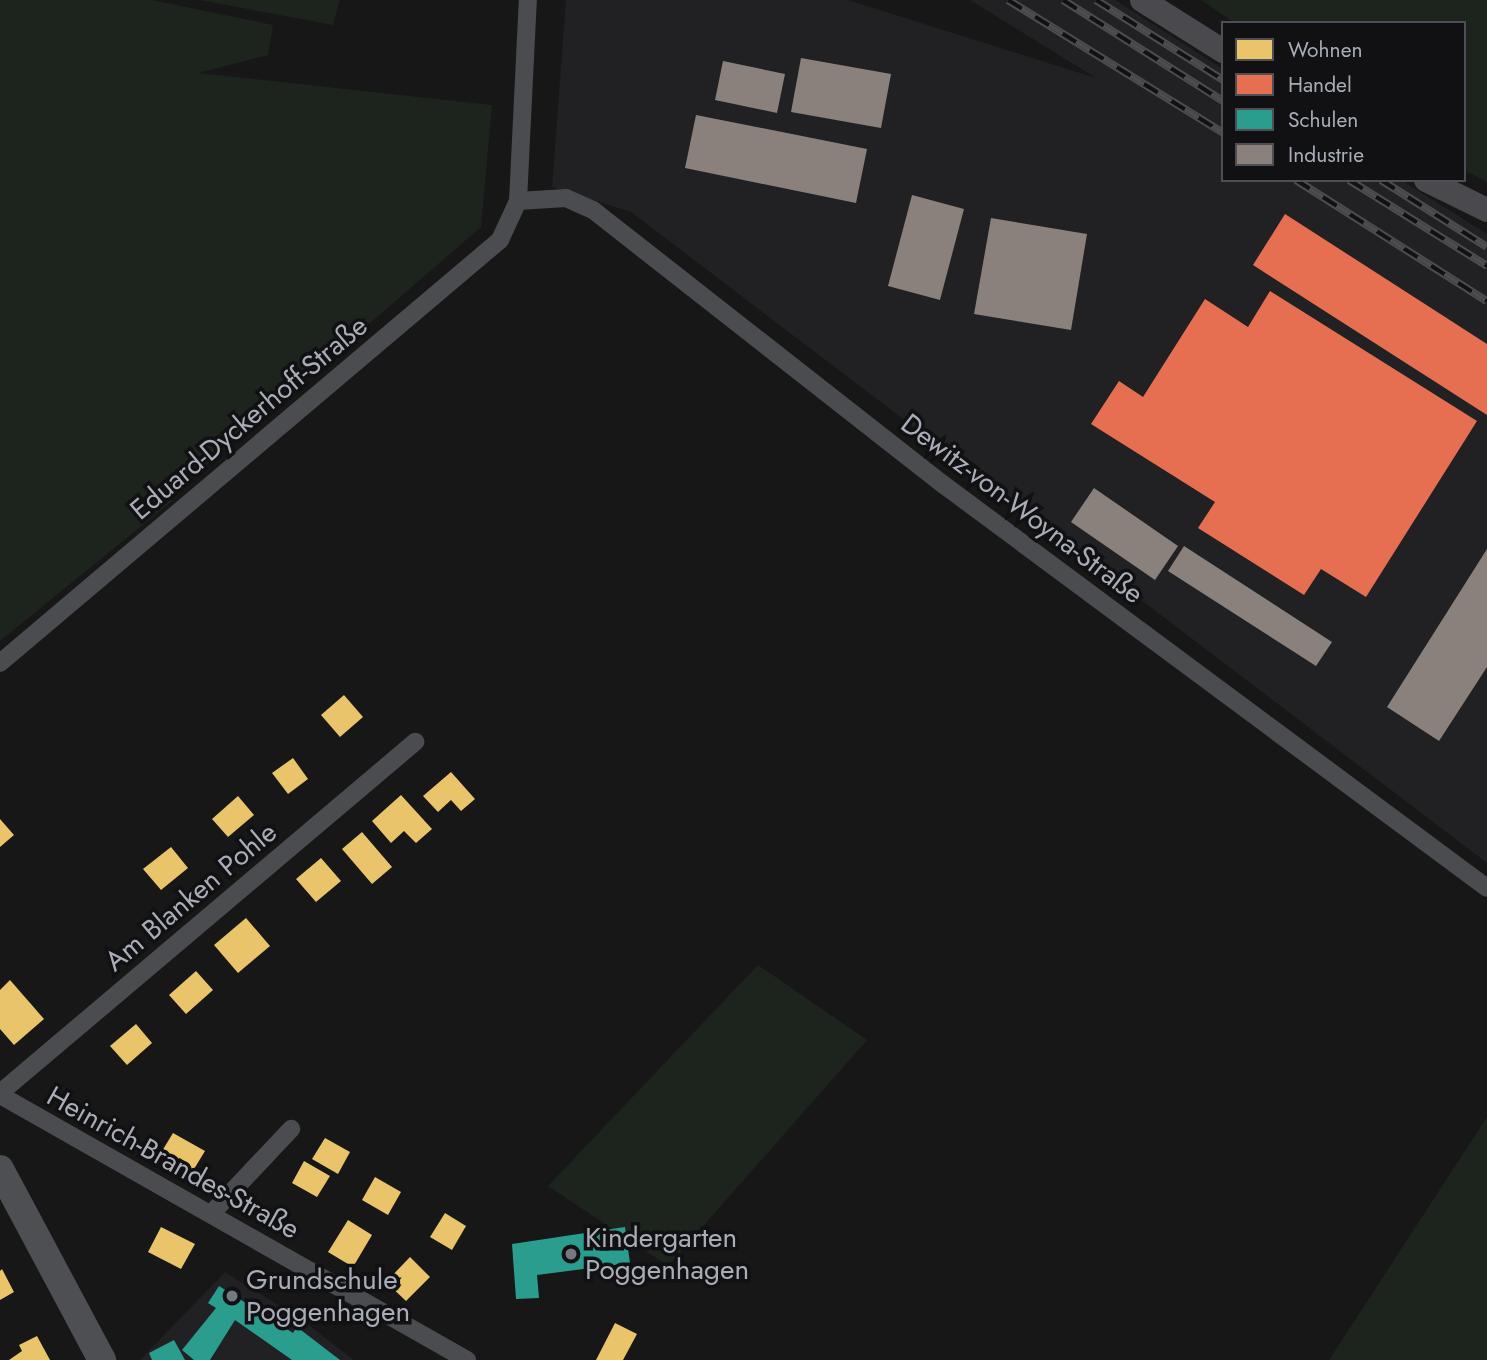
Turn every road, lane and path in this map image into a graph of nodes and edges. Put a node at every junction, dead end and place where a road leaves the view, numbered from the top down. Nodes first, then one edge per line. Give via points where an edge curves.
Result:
1 (528, 0) edge
2 (1142, 0) edge
3 (1221, 50) edge
4 (1430, 182) edge
5 (518, 201) junction
6 (1487, 210) edge
7 (0, 663) edge
8 (415, 742) dead end
9 (1487, 888) edge
10 (0, 1094) edge
11 (291, 1129) dead end
12 (0, 1170) edge
13 (211, 1214) junction
14 (102, 1360) edge
15 (467, 1360) edge

1 - 5 street
2 - 3 street
4 - 6 street
5 - 7 street, Eduard-Dyckerhoff-Straße via 499,240
5 - 9 street, Dewitz-von-Woyna-Straße via 566,198 593,210 944,485
8 - 10 street, Am Blanken Pohle
10 - 13 street, Heinrich-Brandes-Straße
11 - 13 street
12 - 14 main road
13 - 15 street, Heinrich-Brandes-Straße

